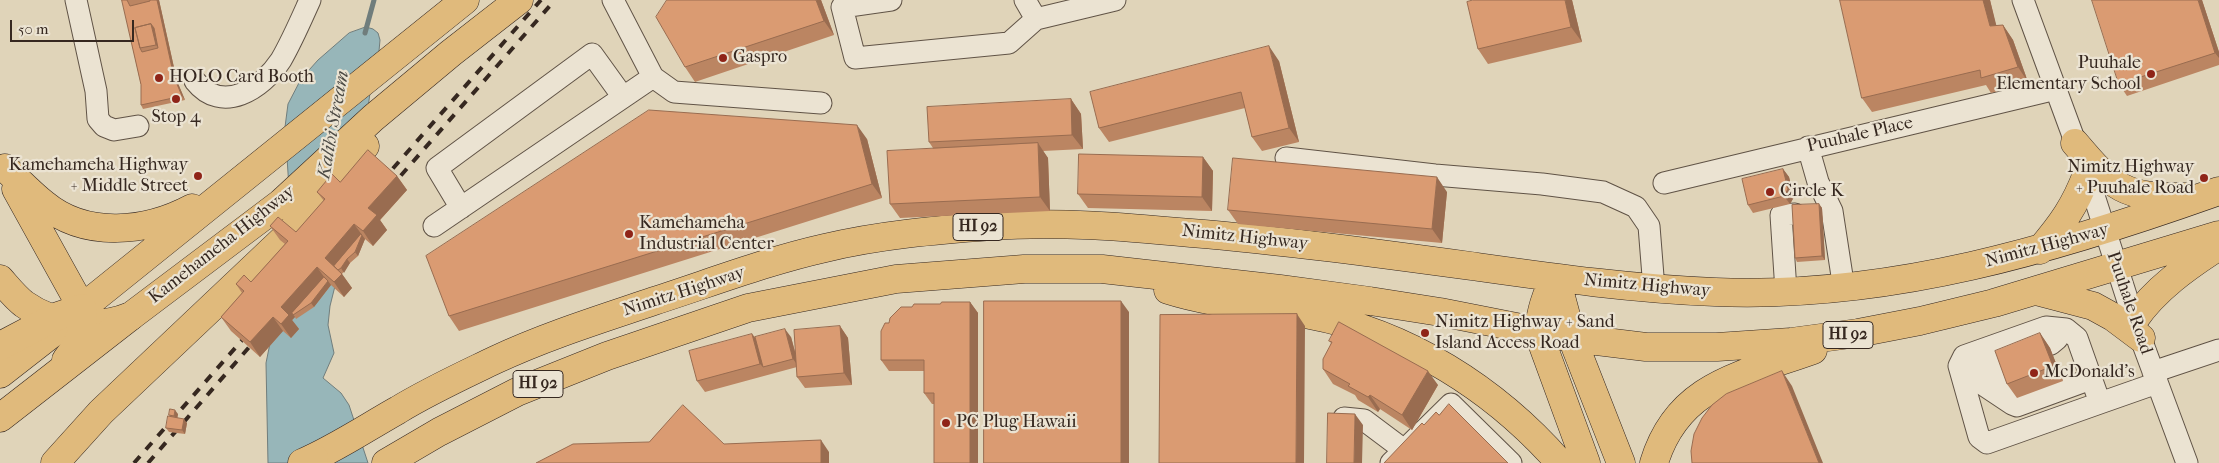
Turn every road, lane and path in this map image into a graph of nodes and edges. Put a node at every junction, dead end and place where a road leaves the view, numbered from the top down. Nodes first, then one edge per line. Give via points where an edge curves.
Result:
1 (76, 0) edge
2 (310, 0) edge
3 (465, 0) edge
4 (519, 0) edge
5 (613, 0) edge
6 (891, 0) edge
7 (1025, 0) edge
8 (1115, 0) edge
9 (2023, 0) edge
10 (1036, 19) junction
11 (653, 77) junction
12 (195, 82) dead end
13 (2056, 88) junction
14 (623, 97) junction
15 (821, 103) dead end
16 (380, 120) junction
17 (138, 126) dead end
18 (2075, 143) junction
19 (1808, 147) junction
20 (1286, 158) dead end
21 (2, 161) edge
22 (2087, 174) junction
23 (1664, 183) dead end
24 (226, 190) junction
25 (2210, 194) edge
26 (461, 208) junction
27 (434, 226) dead end
28 (2105, 230) junction
29 (2219, 235) edge
30 (1790, 238) dead end
31 (2219, 246) edge
32 (2040, 250) junction
33 (2116, 266) junction
34 (1102, 269) junction
35 (1556, 278) junction
36 (0, 279) edge
37 (1654, 289) junction
38 (1844, 289) junction
39 (1786, 291) junction
40 (2035, 291) junction
41 (131, 316) junction
42 (72, 318) junction
43 (2138, 329) junction
44 (1538, 332) junction
45 (1858, 333) junction
46 (1572, 338) junction
47 (2067, 339) junction
48 (0, 346) edge
49 (2219, 350) edge
50 (58, 371) junction
51 (0, 374) edge
52 (2155, 377) junction
53 (2091, 379) junction
54 (2100, 403) junction
55 (0, 418) edge
56 (1344, 418) edge
57 (1397, 457) edge
58 (307, 461) edge
59 (56, 463) edge
60 (386, 463) edge
61 (1511, 463) edge
62 (1560, 463) edge
63 (1586, 463) edge
64 (1621, 463) edge
65 (1654, 463) edge
66 (2187, 463) edge

1 - 17 street via 96,91 98,119 114,130
2 - 12 street via 280,60 251,88 236,96 221,98 205,92
3 - 24 main road
4 - 16 main road via 451,53
5 - 11 street
6 - 10 street via 842,7 855,58 1009,43
7 - 10 street
8 - 10 street
9 - 13 street, Puuhale Road
11 - 14 street
11 - 15 street via 674,92
13 - 18 street, Puuhale Road
13 - 19 street, Puuhale Place
14 - 26 street
14 - 26 street via 592,54 437,168
16 - 41 main road, Kamehameha Highway via 280,203
16 - 59 main road via 288,235 101,412
18 - 22 street, Puuhale Road
18 - 25 main road via 2107,178 2123,188 2152,198
19 - 23 street, Puuhale Place
19 - 38 street
20 - 37 street via 1603,192 1636,207 1648,226
21 - 24 main road via 51,209 64,217 106,228 130,228 176,216
21 - 42 main road
22 - 28 street, Puuhale Road
22 - 32 main road via 2076,202
24 - 42 main road
25 - 28 main road, Nimitz Highway / HI 92
26 - 27 street
28 - 32 main road, Nimitz Highway / HI 92
28 - 33 street, Puuhale Road
29 - 33 main road, Nimitz Highway / HI 92
30 - 39 street
31 - 43 main road via 2163,287 2142,308
32 - 38 main road, Nimitz Highway / HI 92 via 1936,275
33 - 40 main road, Nimitz Highway / HI 92
33 - 43 street, Puuhale Road
34 - 44 main road, Nimitz Highway / HI 92 via 1378,303
34 - 60 main road, Nimitz Highway / HI 92 via 1024,269 896,279 748,308 517,392
34 - 62 main road via 1198,299 1309,315 1350,324 1388,339 1425,355 1468,380 1527,428
35 - 37 main road, Nimitz Highway / HI 92
35 - 44 main road via 1541,311
35 - 46 main road
35 - 58 main road, Nimitz Highway / HI 92 via 1291,242 1110,225 997,225 898,235 822,248 585,324 502,357 424,394
36 - 42 main road via 26,304
37 - 39 main road, Nimitz Highway / HI 92 via 1720,293
38 - 39 main road, Nimitz Highway / HI 92
40 - 43 main road via 2092,306
40 - 45 main road, Nimitz Highway / HI 92
41 - 42 main road via 102,324
41 - 50 main road, Kamehameha Highway
42 - 48 main road
42 - 50 main road via 81,336
42 - 51 main road
43 - 52 street, Puuhale Road
44 - 46 main road, Nimitz Highway / HI 92
44 - 63 main road
45 - 46 main road, Nimitz Highway / HI 92 via 1717,347 1646,346
45 - 65 main road via 1714,386 1694,399 1672,424
46 - 64 main road
47 - 53 street
47 - 53 street via 2002,363 1999,370 2012,404 2017,406
47 - 54 street via 2066,329 2046,327 1964,356 1958,366 1979,437 1987,443
49 - 52 street
50 - 55 main road
52 - 54 street
52 - 66 street, Puuhale Road
53 - 54 street
56 - 57 street via 1364,420
57 - 61 street via 1451,404

